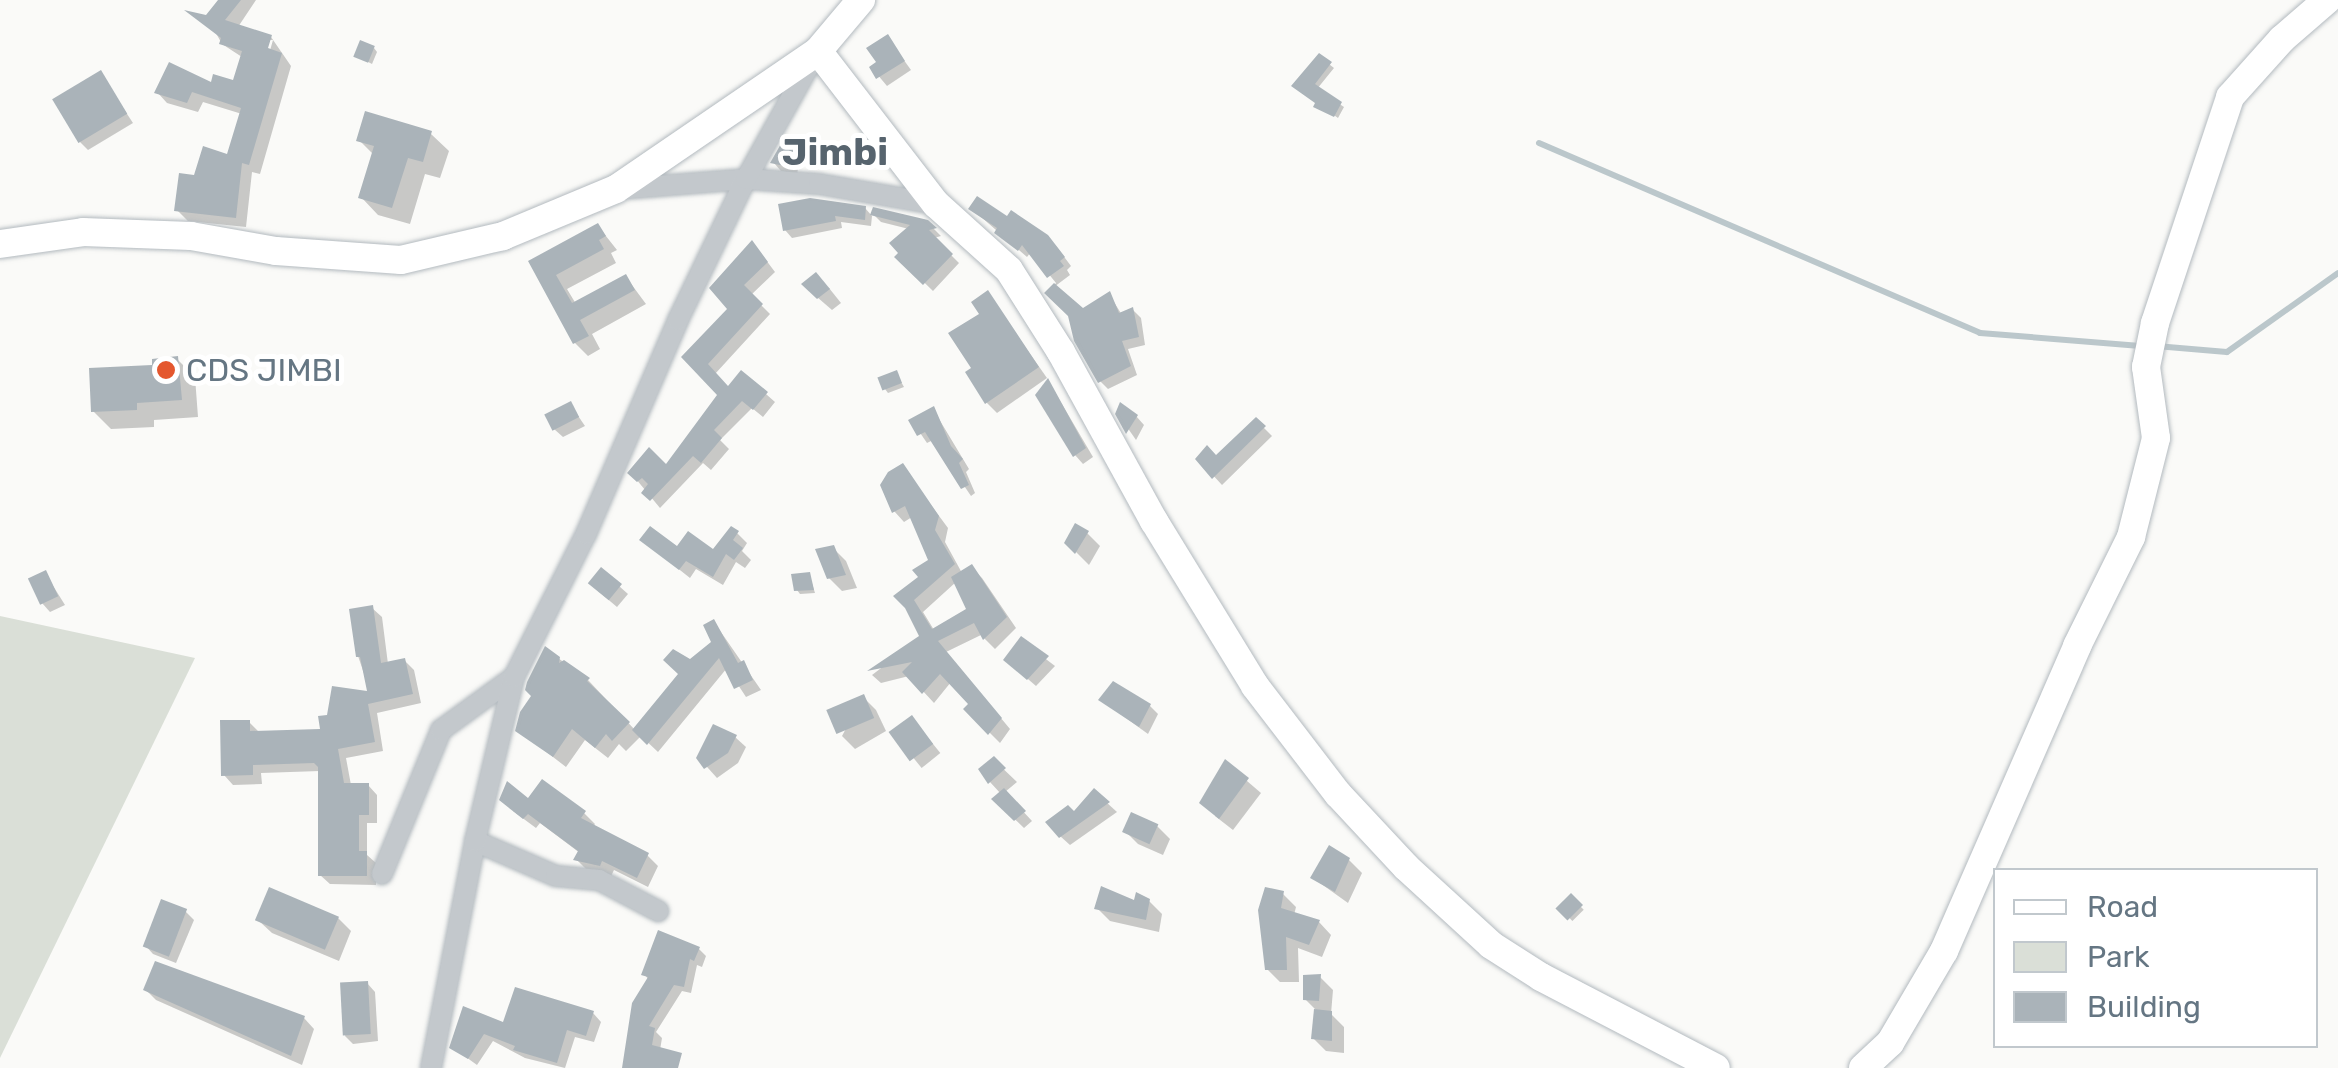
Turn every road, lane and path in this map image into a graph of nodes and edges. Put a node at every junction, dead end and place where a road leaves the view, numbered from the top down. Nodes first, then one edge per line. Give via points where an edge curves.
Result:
1 (861, 0) edge
2 (2327, 0) edge
3 (818, 50) junction
4 (746, 179) junction
5 (616, 189) junction
6 (936, 204) junction
7 (0, 244) edge
8 (514, 676) junction
9 (475, 841) junction
10 (382, 874) dead end
11 (658, 911) dead end
12 (430, 1068) edge
13 (1716, 1068) edge
14 (1863, 1068) edge

1 - 3 main road
2 - 14 main road via 2230,97 2155,324 2146,367 2156,438 2131,537 1944,952 1890,1043
3 - 4 street
3 - 5 main road
3 - 6 main road
4 - 5 street
4 - 6 street
4 - 8 street via 586,534
5 - 7 main road via 503,236 401,260 276,251 191,236 83,232
6 - 13 main road via 1009,270 1254,686 1338,794 1491,945
8 - 9 street
8 - 10 street via 441,730
9 - 11 street via 556,876 599,880
9 - 12 street

